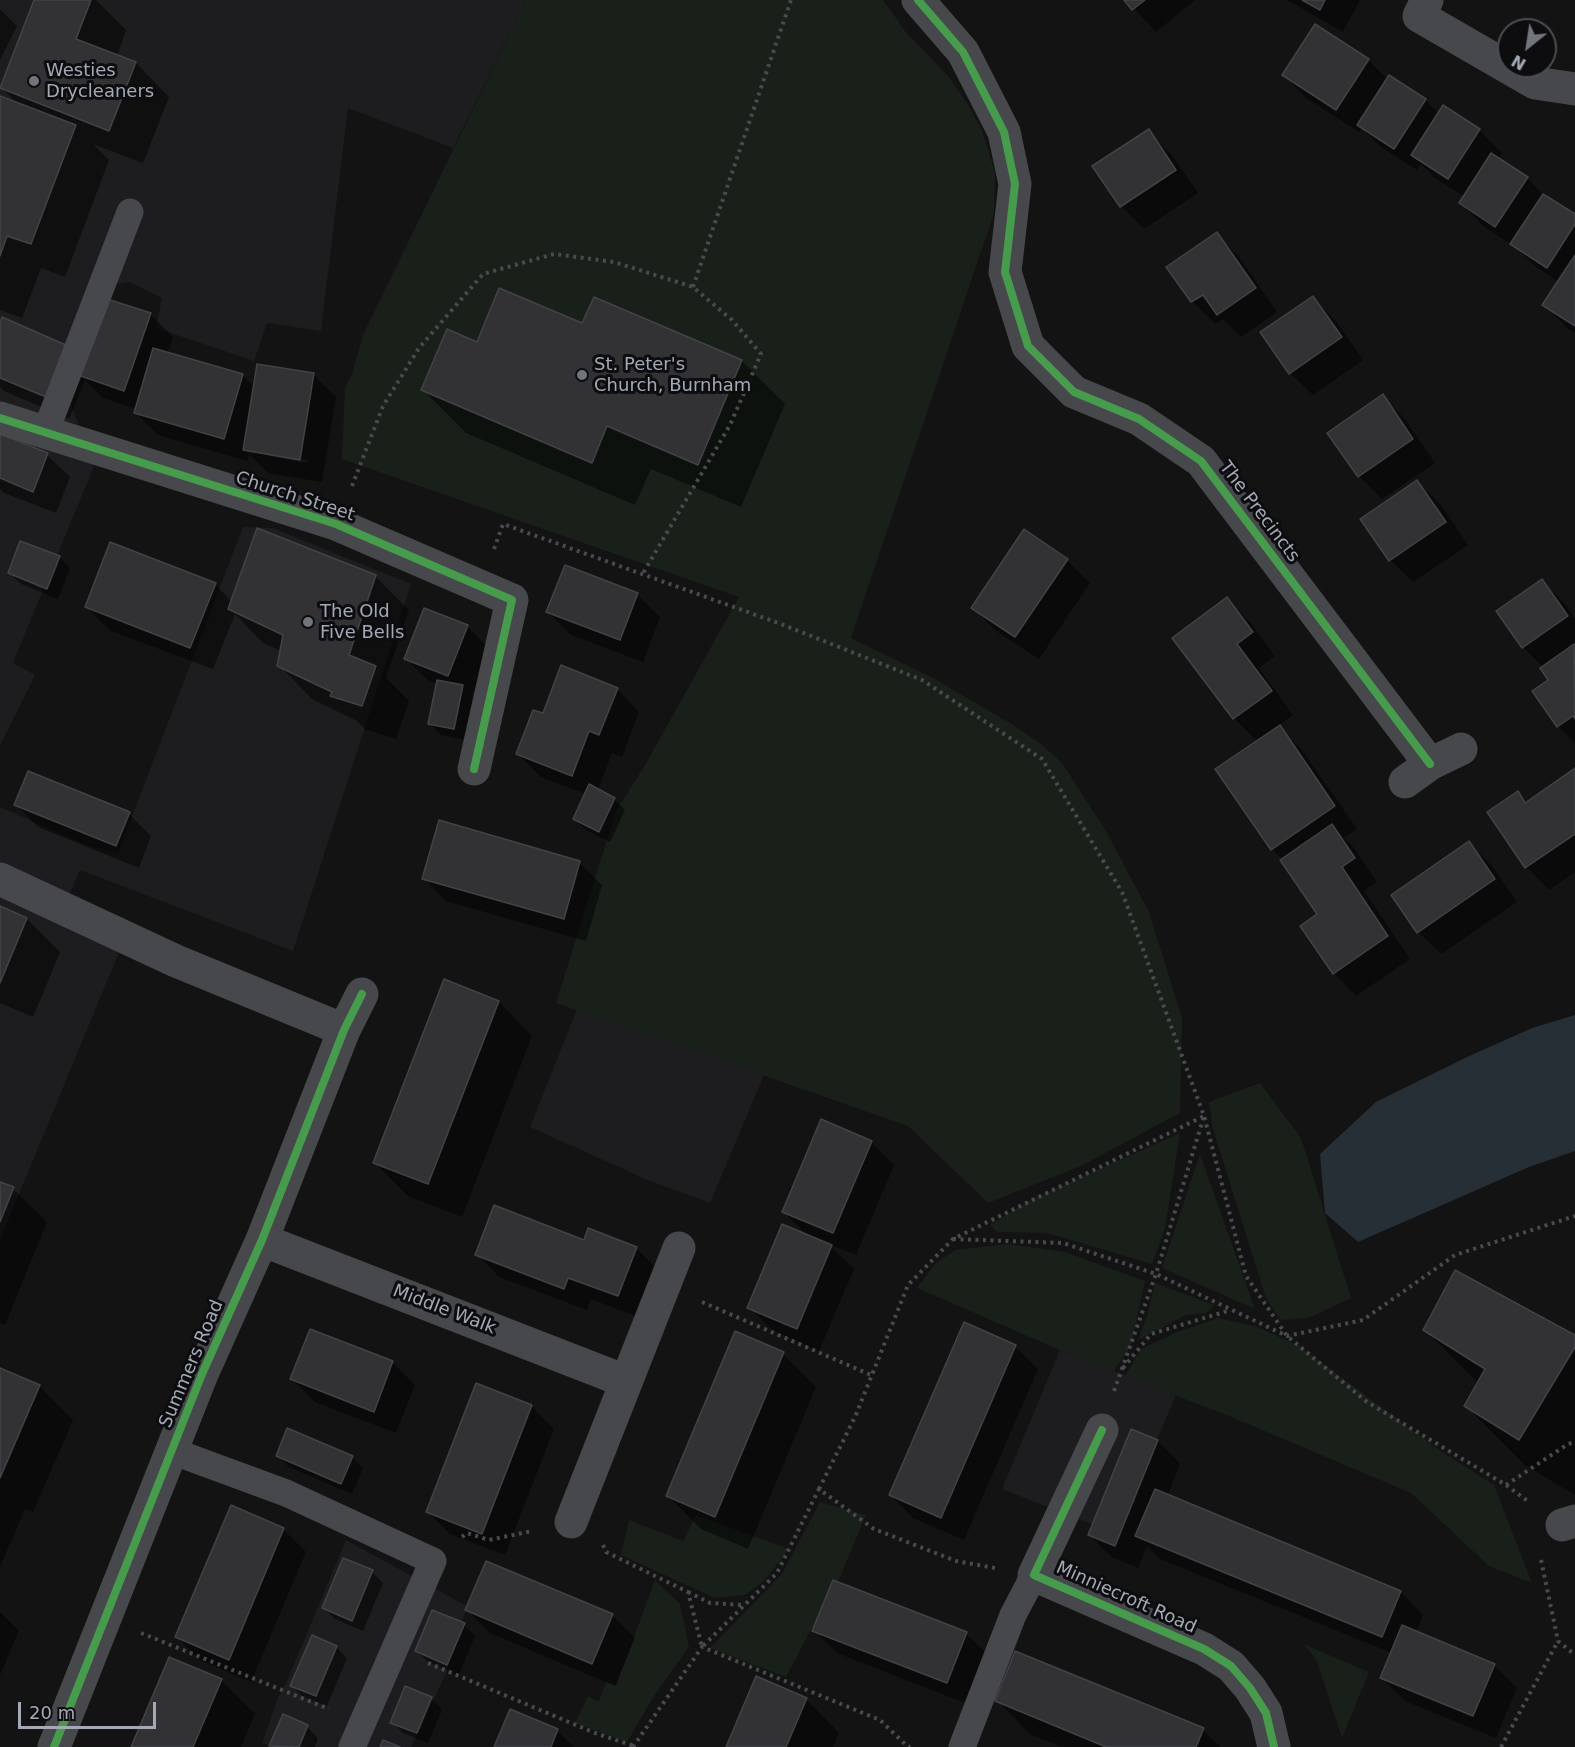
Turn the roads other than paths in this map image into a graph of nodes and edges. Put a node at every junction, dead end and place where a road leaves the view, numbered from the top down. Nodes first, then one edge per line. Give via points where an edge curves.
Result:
1 (918, 0) edge
2 (1427, 0) edge
3 (1575, 89) edge
4 (130, 212) dead end
5 (0, 418) edge
6 (45, 433) junction
7 (1461, 749) dead end
8 (474, 769) dead end
9 (0, 879) edge
10 (362, 994) dead end
11 (344, 1030) junction
12 (262, 1240) junction
13 (679, 1248) dead end
14 (625, 1381) junction
15 (1102, 1430) road end
16 (172, 1451) junction
17 (571, 1522) road end
18 (1034, 1575) junction
19 (357, 1735) edge
20 (54, 1747) edge
21 (962, 1747) edge
22 (1274, 1747) edge

1 - 7 street, The Precincts via 963,52 1004,132 1015,184 1005,272 1028,346 1074,392 1139,419 1201,461 1418,773
2 - 3 street via 1419,16 1535,83
4 - 6 lane
5 - 6 street, Church Street
6 - 8 street, Church Street via 336,524 512,600
9 - 11 street via 176,961
10 - 11 street, Summers Road
11 - 12 street, Summers Road
12 - 14 street, Middle Walk
12 - 16 street, Summers Road
13 - 14 street
14 - 17 street
15 - 18 street, Minniecroft Road
16 - 19 lane via 286,1493 433,1561
16 - 20 street, Summers Road
18 - 21 lane via 1013,1615
18 - 22 street, Minniecroft Road via 1194,1644 1231,1666 1266,1713

